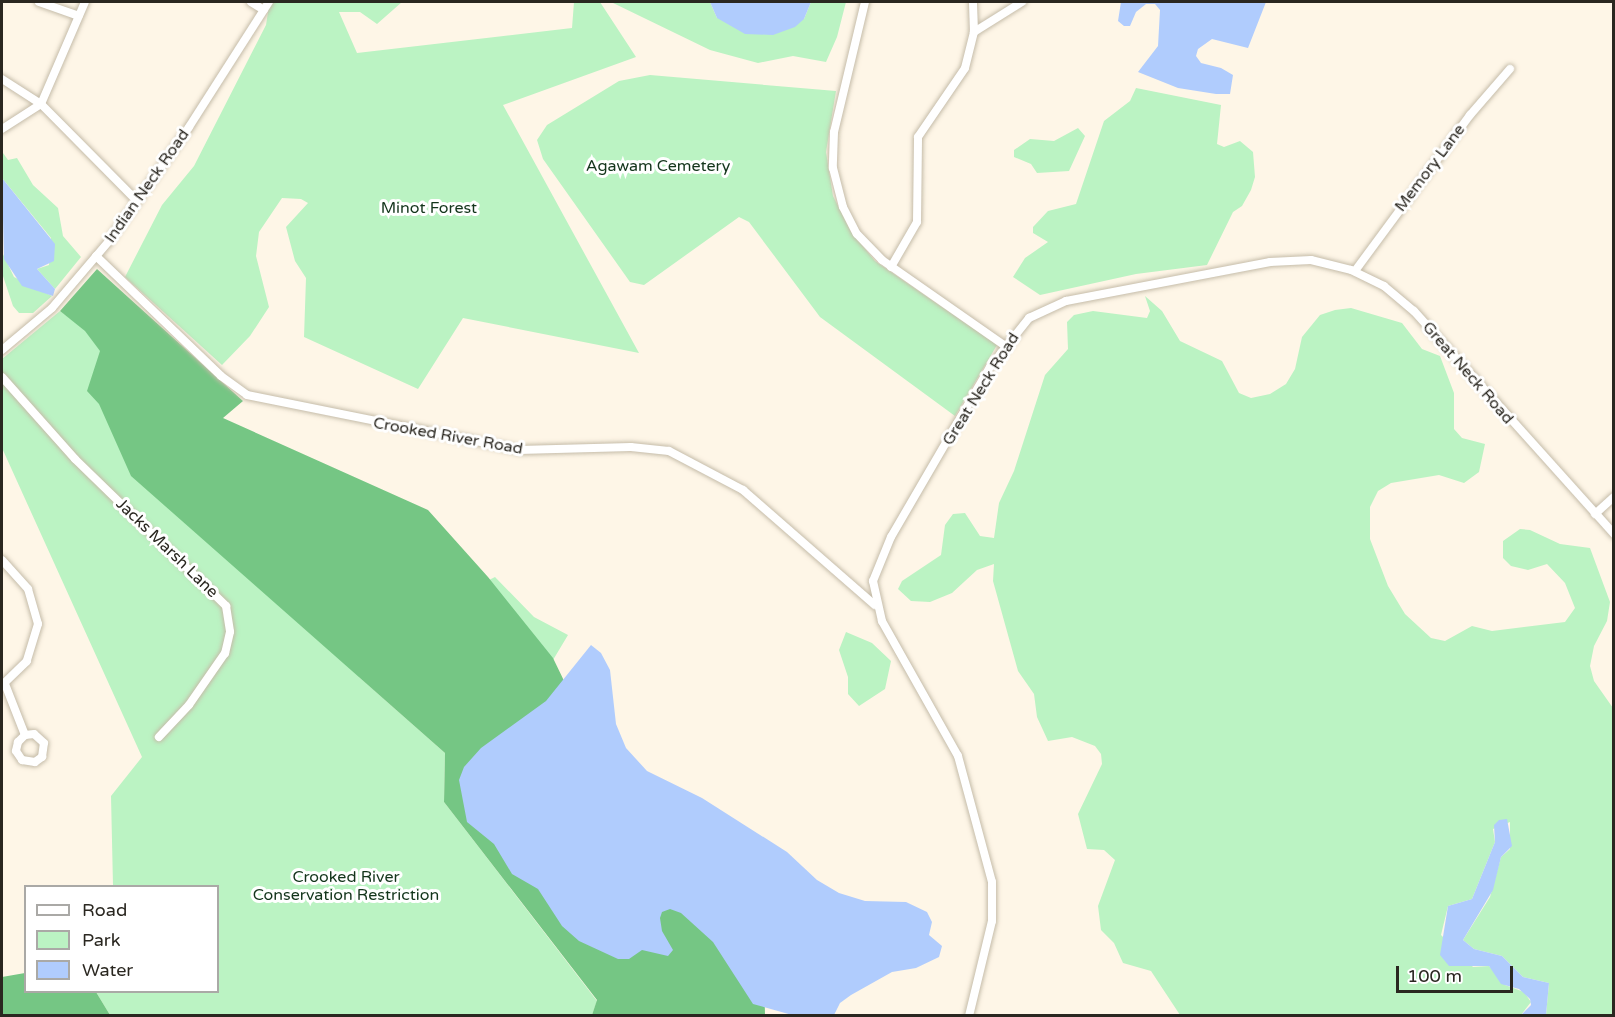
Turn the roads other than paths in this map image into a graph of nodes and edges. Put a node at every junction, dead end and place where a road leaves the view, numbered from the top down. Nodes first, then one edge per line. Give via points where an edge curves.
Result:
1 (39, 2) edge
2 (85, 2) edge
3 (251, 2) edge
4 (269, 2) edge
5 (865, 2) edge
6 (973, 2) edge
7 (1022, 2) edge
8 (264, 10) junction
9 (79, 16) junction
10 (974, 32) junction
11 (1510, 69) dead end
12 (2, 79) edge
13 (41, 104) junction
14 (2, 129) edge
15 (136, 201) junction
16 (96, 256) junction
17 (891, 267) junction
18 (1355, 271) junction
19 (1004, 345) junction
20 (2, 350) edge
21 (2, 377) edge
22 (1614, 497) edge
23 (1595, 514) junction
24 (1614, 534) edge
25 (2, 560) edge
26 (876, 606) junction
27 (3, 684) edge
28 (25, 735) dead end
29 (159, 737) dead end
30 (969, 1016) edge

1 - 9 street
2 - 9 street
3 - 8 street
4 - 8 street, Indian Neck Road
5 - 17 street via 835,123 833,168 839,198 852,227
6 - 10 street
7 - 10 street
8 - 15 street, Indian Neck Road
9 - 13 street
10 - 17 street via 963,71 918,137 918,222
11 - 18 street, Memory Lane via 1470,115
12 - 13 street
13 - 14 street
13 - 15 street
15 - 16 street, Indian Neck Road
16 - 20 street, Indian Neck Road via 37,324
16 - 26 street, Crooked River Road via 226,380 247,395 519,450 631,447 669,451 743,490
17 - 19 street
18 - 19 street, Great Neck Road via 1311,260 1278,260 1066,301 1033,315
18 - 23 street, Great Neck Road via 1384,286 1414,311
19 - 26 street, Great Neck Road via 882,555 873,581
21 - 29 street, Jacks Marsh Lane via 75,459 225,606 230,632 225,653 189,705
22 - 23 street
23 - 24 street, Great Neck Road
25 - 27 street via 28,589 38,624 27,661
26 - 30 street, Great Neck Road via 955,749 991,874 993,914
27 - 28 street

